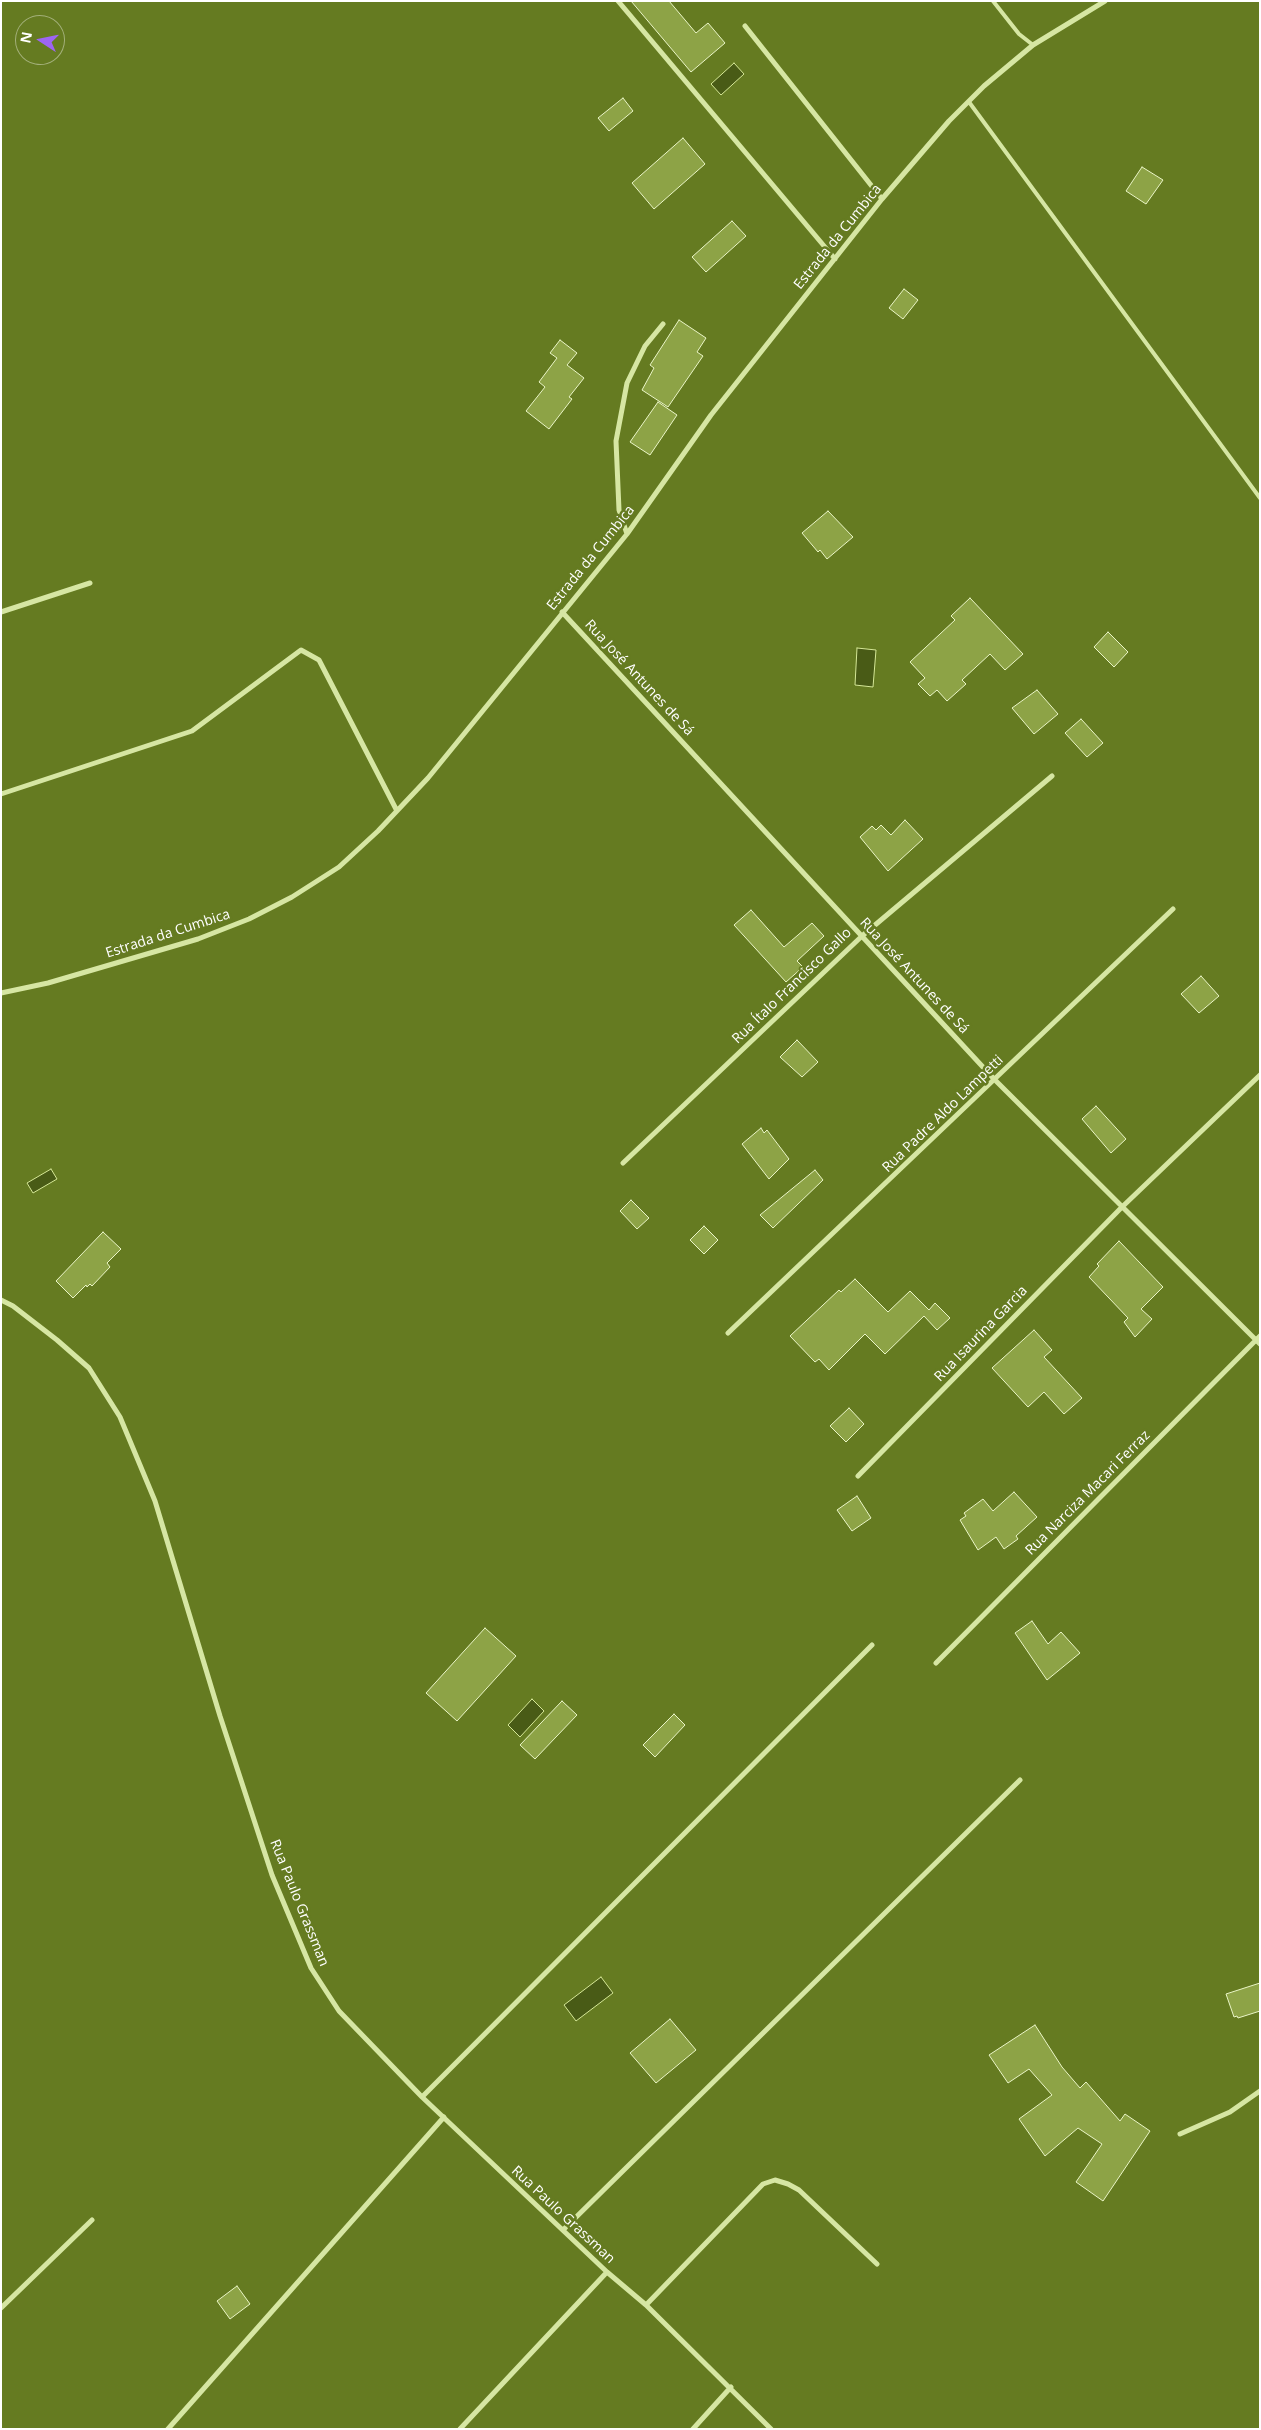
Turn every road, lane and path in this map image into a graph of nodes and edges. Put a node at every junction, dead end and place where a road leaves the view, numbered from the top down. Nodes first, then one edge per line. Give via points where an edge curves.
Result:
1 (618, 1) edge
2 (993, 1) edge
3 (1105, 1) edge
4 (745, 26) dead end
5 (1033, 45) junction
6 (969, 102) junction
7 (882, 199) junction
8 (835, 259) junction
9 (663, 324) dead end
10 (1260, 498) edge
11 (627, 534) junction
12 (90, 583) dead end
13 (1, 612) edge
14 (562, 612) junction
15 (1052, 776) dead end
16 (1, 794) edge
17 (397, 811) junction
18 (1173, 910) dead end
19 (862, 936) junction
20 (1, 993) edge
21 (1260, 1075) edge
22 (994, 1080) junction
23 (623, 1163) dead end
24 (1121, 1208) junction
25 (1, 1300) edge
26 (728, 1333) dead end
27 (1258, 1340) edge
28 (858, 1476) dead end
29 (872, 1644) dead end
30 (936, 1663) dead end
31 (1020, 1780) dead end
32 (1260, 2091) edge
33 (422, 2097) junction
34 (444, 2117) junction
35 (1180, 2134) dead end
36 (92, 2220) dead end
37 (563, 2230) junction
38 (877, 2264) dead end
39 (607, 2272) junction
40 (646, 2305) junction
41 (1, 2308) edge
42 (731, 2387) junction
43 (168, 2429) edge
44 (460, 2429) edge
45 (693, 2429) edge
46 (771, 2429) edge

1 - 8 street
2 - 5 lane via 1019,34
3 - 5 street, Estrada da Cumbica
4 - 7 street
5 - 6 street, Estrada da Cumbica
6 - 7 street, Estrada da Cumbica
6 - 10 lane
7 - 8 street, Estrada da Cumbica
8 - 11 street, Estrada da Cumbica via 711,415
9 - 11 street via 645,346 627,383 616,441 619,510
11 - 14 street, Estrada da Cumbica
12 - 13 street
14 - 17 street, Estrada da Cumbica via 428,778
14 - 19 street, Rua José Antunes de Sá
15 - 19 street, Rua Ítalo Francisco Gallo
16 - 17 street via 192,731 301,650 319,660
17 - 20 street, Estrada da Cumbica via 339,867 249,919 129,960
18 - 22 street, Rua Padre Aldo Lampetti
19 - 22 street, Rua José Antunes de Sá
19 - 23 street, Rua Ítalo Francisco Gallo
21 - 24 street, Rua Isaurina Garcia
22 - 24 street, Rua José Antunes de Sá
22 - 26 street, Rua Padre Aldo Lampetti
24 - 27 street, Rua José Antunes de Sá
24 - 28 street, Rua Isaurina Garcia
25 - 33 street, Rua Paulo Grassman via 58,1340 89,1368 120,1418 155,1501 272,1875 311,1968 339,2011
27 - 30 street, Rua Narciza Macari Ferraz
29 - 33 street
31 - 37 street
32 - 35 street via 1230,2112
33 - 34 street, Rua Paulo Grassman
34 - 37 street, Rua Paulo Grassman
34 - 43 street
36 - 41 street
37 - 39 street, Rua Paulo Grassman
38 - 40 street via 799,2190 775,2180 763,2184
39 - 40 street, Rua Paulo Grassman
39 - 44 street
40 - 42 street, Rua Paulo Grassman
42 - 45 street
42 - 46 street, Rua Paulo Grassman

